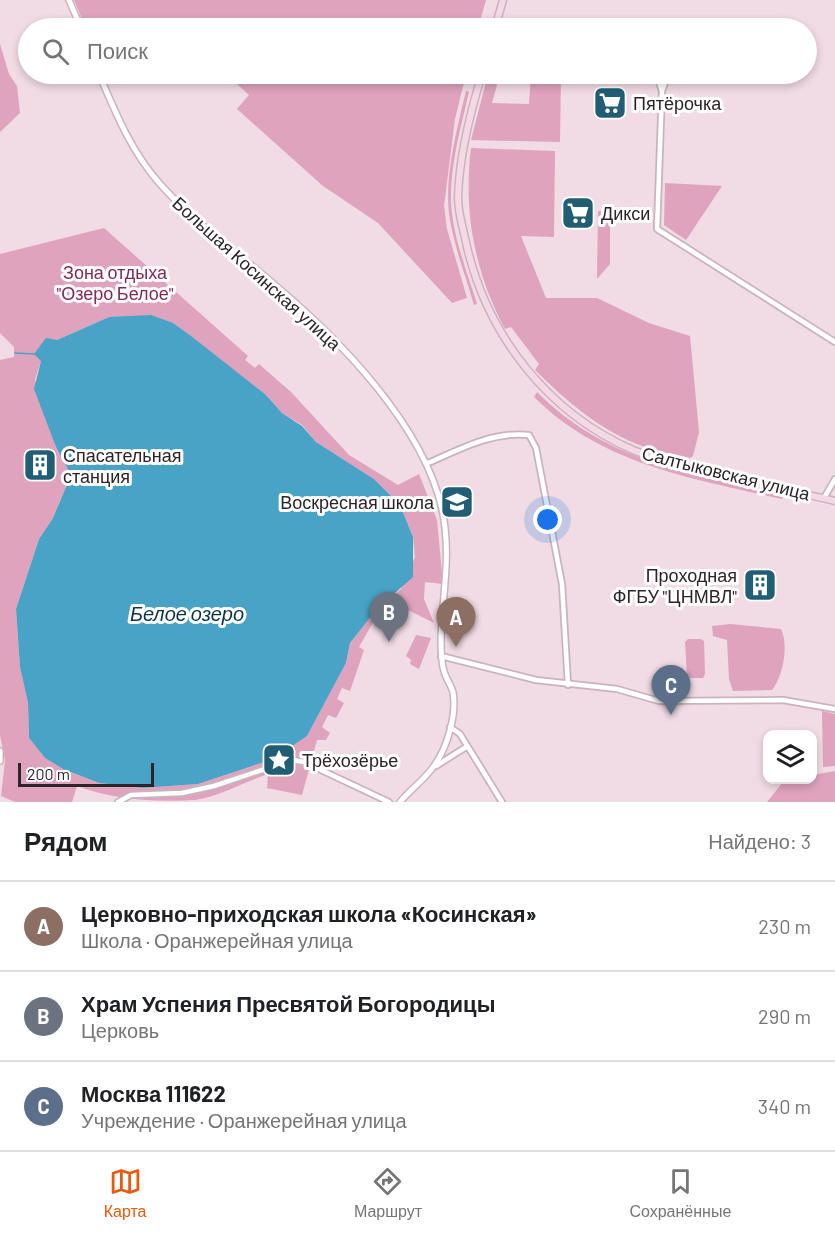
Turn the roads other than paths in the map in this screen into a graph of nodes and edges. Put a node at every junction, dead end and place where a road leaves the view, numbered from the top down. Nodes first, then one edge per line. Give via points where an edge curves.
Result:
1 (69, 0) edge
2 (503, 0) edge
3 (77, 18) edge
4 (498, 18) edge
5 (103, 84) edge
6 (480, 84) edge
7 (662, 91) dead end
8 (835, 342) edge
9 (426, 464) junction
10 (835, 479) edge
11 (824, 498) junction
12 (835, 501) edge
13 (441, 656) junction
14 (568, 685) junction
15 (835, 709) edge
16 (450, 727) junction
17 (445, 746) junction
18 (466, 747) junction
19 (0, 751) edge
20 (454, 754) junction
21 (0, 761) edge
22 (434, 767) junction
23 (118, 802) edge
24 (389, 802) edge
25 (400, 802) edge
26 (502, 802) edge

1 - 3 street
2 - 4 main road
5 - 9 street, Большая Косинская улица via 130,144 161,184 196,221 278,287 368,377 382,392
6 - 11 main road, Салтыковская улица via 465,145 460,212 484,304 533,378 557,403 632,450
7 - 8 street via 657,229
9 - 13 street, Большая Косинская улица via 442,508 448,550
9 - 14 street via 476,442 504,435 529,435 536,448 562,584
10 - 11 street
11 - 12 main road, Салтыковская улица
13 - 14 street
13 - 16 street, Большая Косинская улица via 453,696
14 - 15 street via 617,689 659,701 783,699
16 - 17 street, Большая Косинская улица
16 - 18 street via 460,734
17 - 20 street via 446,751
17 - 22 street, Большая Косинская улица
18 - 20 street
18 - 26 street
19 - 21 street
20 - 22 street
22 - 25 street, Большая Косинская улица
23 - 24 street via 131,795 182,793 214,786 292,760

